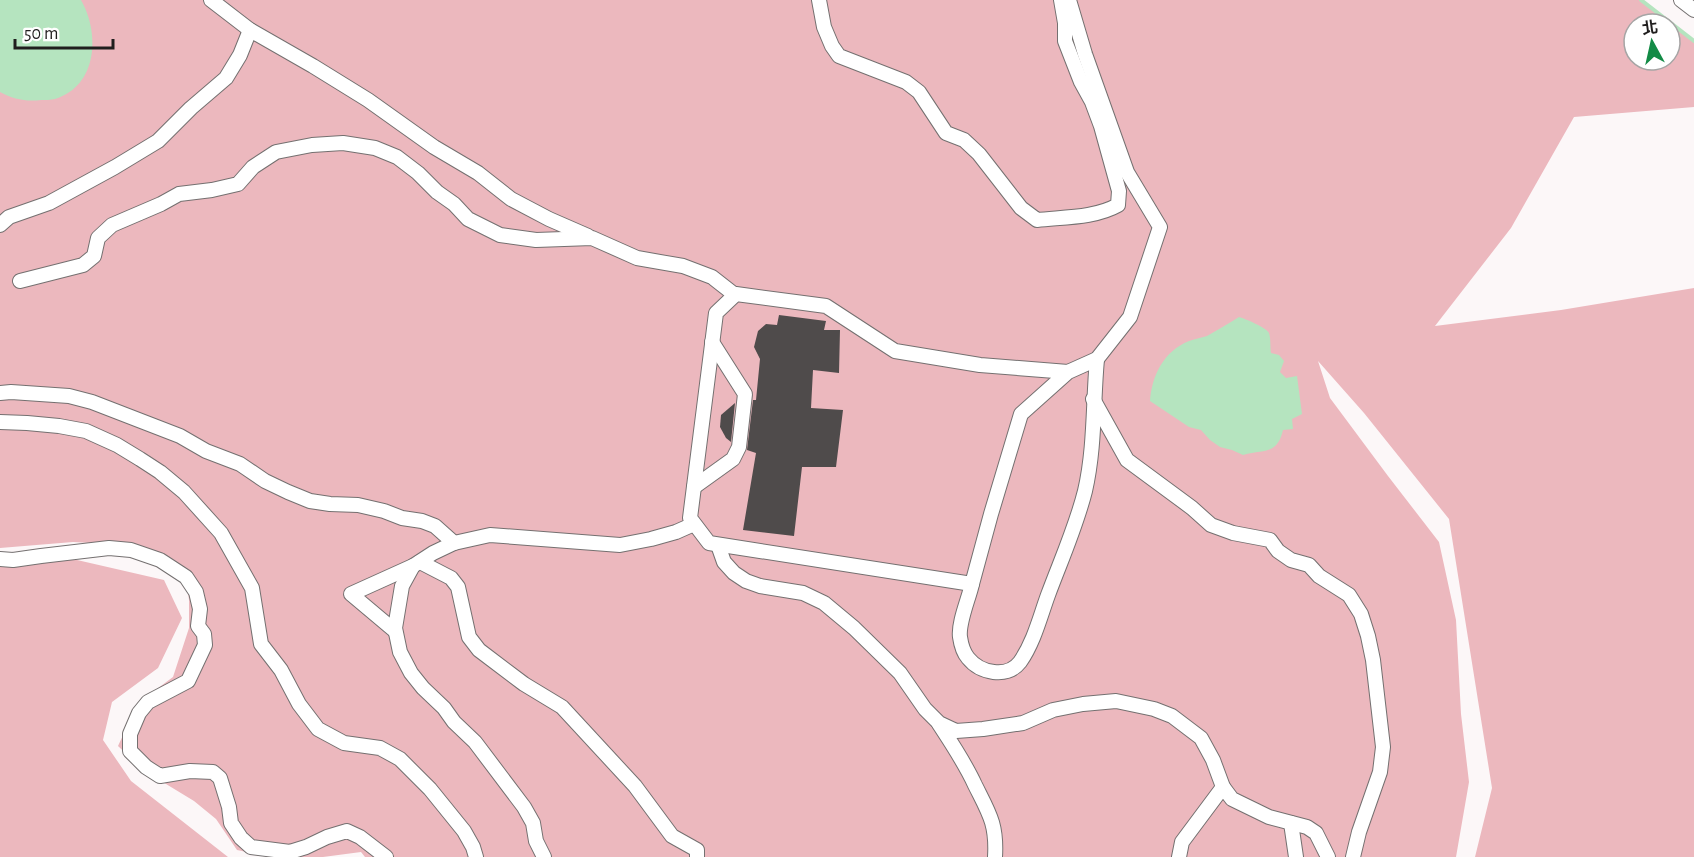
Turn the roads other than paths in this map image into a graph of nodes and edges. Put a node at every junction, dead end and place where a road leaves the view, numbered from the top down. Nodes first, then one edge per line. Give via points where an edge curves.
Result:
1 (211, 0) edge
2 (819, 0) edge
3 (1061, 0) edge
4 (1069, 0) edge
5 (1681, 0) edge
6 (1694, 10) edge
7 (250, 30) junction
8 (0, 225) edge
9 (592, 238) junction
10 (20, 281) dead end
11 (735, 295) junction
12 (712, 342) junction
13 (1096, 359) junction
14 (1068, 372) junction
15 (0, 393) edge
16 (1093, 399) junction
17 (0, 422) edge
18 (694, 487) junction
19 (694, 524) junction
20 (454, 543) junction
21 (718, 545) junction
22 (0, 559) edge
23 (416, 564) junction
24 (972, 584) junction
25 (395, 631) junction
26 (939, 723) junction
27 (1223, 787) junction
28 (1291, 823) junction
29 (386, 857) edge
30 (476, 857) edge
31 (544, 857) edge
32 (697, 857) edge
33 (995, 857) edge
34 (1179, 857) edge
35 (1296, 857) edge
36 (1328, 857) edge
37 (1353, 857) edge

1 - 7 street
2 - 3 street via 824,27 839,56 906,82 919,92 946,133 964,140 980,154 1021,208 1037,220 1099,212 1118,204 1119,191 1101,126 1065,41
4 - 13 street via 1127,172 1160,227 1130,317
5 - 6 street
7 - 8 street via 226,78 158,141 49,203 9,217
7 - 9 street via 368,100 511,199
9 - 10 street via 536,240 500,235 468,219 397,157 375,148 343,143 276,152 253,167 238,184 179,194 112,225 98,238 94,256 83,265
9 - 11 street via 637,258 682,266 712,277
11 - 12 street via 716,314
11 - 14 street via 826,306 895,351 980,365
12 - 18 street
12 - 18 street via 745,394 739,447 733,459
13 - 14 street
13 - 16 street
14 - 24 street via 1021,414
15 - 20 street via 69,396 92,402 180,436 310,501 358,505 422,521 435,526
16 - 24 street via 1085,490 1070,539 1034,635 1020,661 1009,670 991,673 968,659 963,650 959,628
16 - 37 street via 1126,460 1211,525 1270,540 1278,551 1308,565 1349,595 1361,614 1373,660 1383,747 1380,772
17 - 30 street via 86,432 133,454 184,492 221,533 252,588 261,644 318,729 344,743 380,748 400,759 464,831
18 - 19 street via 690,518
19 - 20 street via 620,545 490,536
19 - 21 street via 709,543
20 - 23 street
21 - 24 street
21 - 26 street via 724,562 746,580 803,593 824,603 900,673
22 - 29 street via 109,548 131,550 160,560 186,578 196,592 198,626 205,645 188,681 148,702 140,713 130,734 130,751 160,776 213,772 220,778 231,823 251,847 290,852 347,831
23 - 25 street via 402,586
23 - 25 street via 351,594
23 - 32 street via 451,578 458,587 469,637 479,650 561,707 635,786 672,836 697,850
25 - 31 street via 411,673 475,742 524,807
26 - 27 street via 956,731 983,729 1023,723 1053,710 1083,704 1116,701 1143,707 1172,716 1201,738
26 - 33 street via 991,816
27 - 28 street via 1232,799 1246,807
27 - 34 street via 1182,842
28 - 35 street
28 - 36 street via 1316,833

